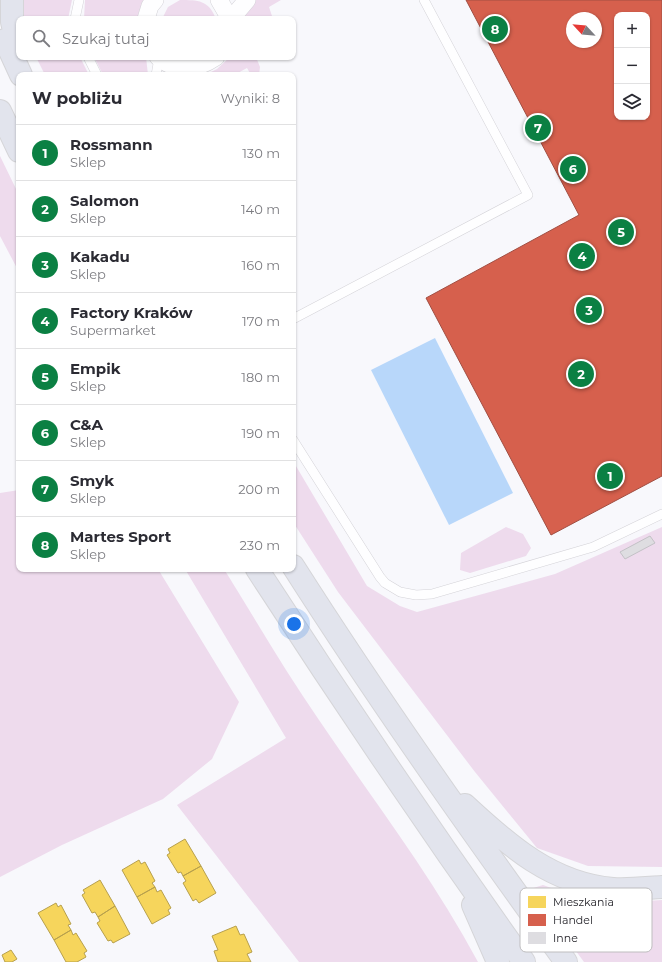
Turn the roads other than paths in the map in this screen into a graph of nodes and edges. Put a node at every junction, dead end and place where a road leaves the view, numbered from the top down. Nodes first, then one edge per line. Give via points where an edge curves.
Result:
1 (12, 0) edge
2 (78, 0) edge
3 (155, 0) edge
4 (219, 0) edge
5 (247, 0) edge
6 (424, 0) edge
7 (75, 16) edge
8 (147, 16) edge
9 (227, 16) edge
10 (234, 16) edge
11 (0, 28) edge
12 (16, 39) edge
13 (21, 60) edge
14 (90, 60) edge
15 (158, 60) edge
16 (161, 60) edge
17 (212, 60) edge
18 (20, 72) edge
19 (24, 72) edge
20 (96, 72) edge
21 (156, 72) edge
22 (179, 72) edge
23 (0, 110) edge
24 (16, 145) edge
25 (296, 317) edge
26 (296, 445) edge
27 (662, 514) edge
28 (296, 571) edge
29 (259, 572) edge
30 (430, 773) junction
31 (459, 871) junction
32 (662, 887) edge
33 (607, 888) edge
34 (638, 888) edge
35 (520, 898) edge
36 (559, 952) edge
37 (498, 962) edge
38 (524, 962) edge
39 (566, 962) edge

1 - 12 highway via 12,22
2 - 7 lane
3 - 8 street
4 - 9 street
5 - 10 street
6 - 25 lane via 528,195
11 - 18 highway
13 - 19 highway
14 - 20 lane
15 - 21 lane
16 - 22 street
17 - 22 street via 196,68
23 - 24 highway
26 - 27 lane via 380,577 393,588 408,594 432,594 578,552 610,541
28 - 30 highway
29 - 31 highway via 328,679
30 - 33 highway via 530,860 553,874
30 - 35 highway
31 - 37 highway
31 - 38 highway
32 - 34 highway
36 - 39 highway

